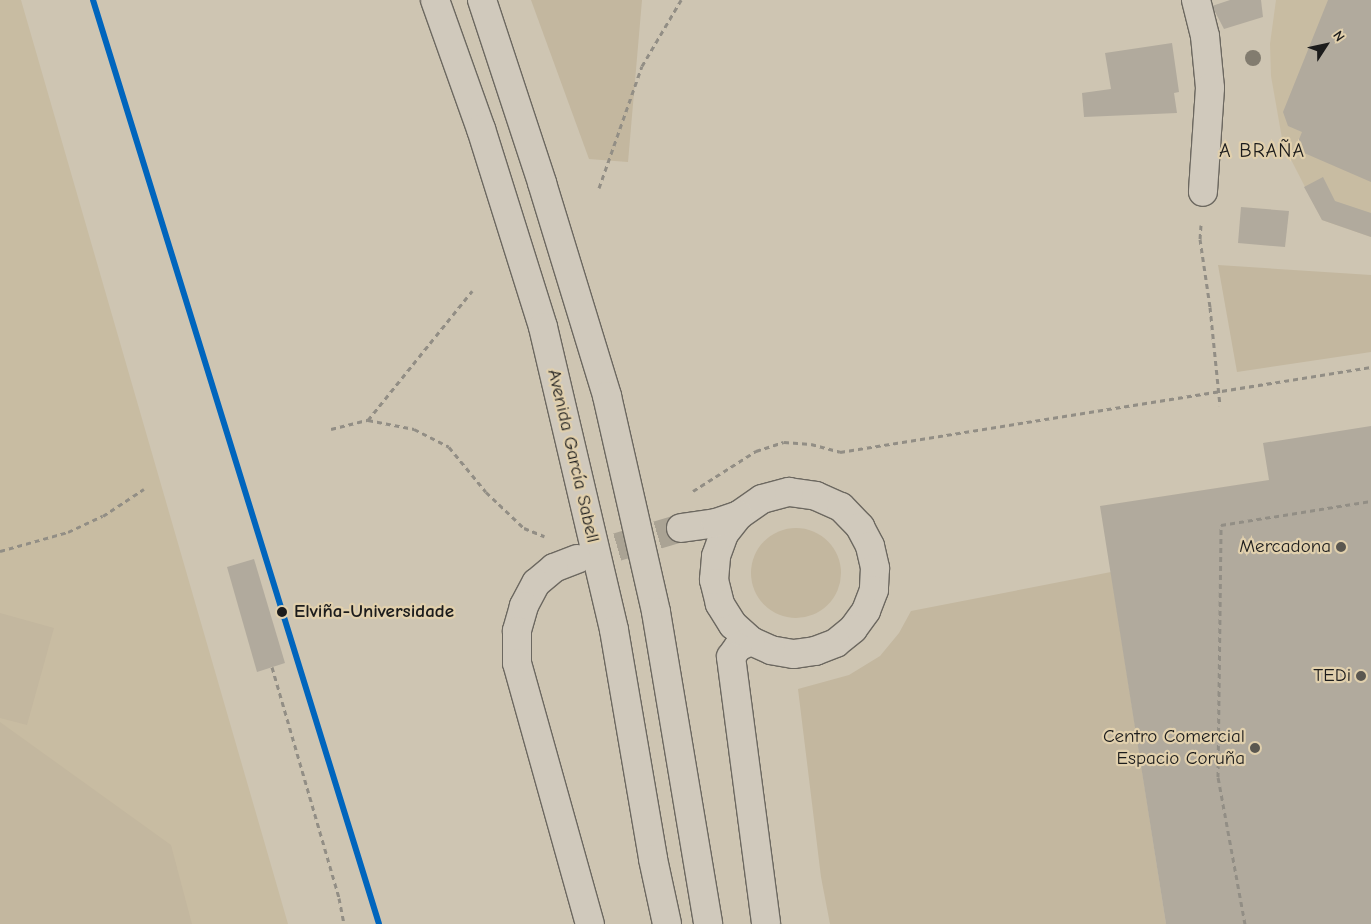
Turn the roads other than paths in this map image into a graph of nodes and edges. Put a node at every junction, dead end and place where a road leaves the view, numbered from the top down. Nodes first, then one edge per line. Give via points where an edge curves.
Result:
1 (435, 0) edge
2 (482, 0) edge
3 (1196, 0) edge
4 (1203, 192) road end
5 (739, 515) junction
6 (681, 528) tunnel mouth
7 (577, 559) tunnel mouth
8 (751, 641) junction
9 (590, 924) edge
10 (667, 924) edge
11 (708, 924) edge
12 (766, 924) edge

1 - 10 main road, Avenida García Sabell via 481,129 545,335 614,630
2 - 11 main road via 607,396 656,612
3 - 4 main road via 1205,36 1210,88
5 - 6 main road via 716,523
5 - 8 main road via 724,534 716,556 714,580 720,604 733,625
5 - 8 main road via 762,499 789,492 816,496 841,507 860,527 870,546 875,568 874,590 866,611 853,629 836,642 815,651 793,654 771,650
7 - 9 main road via 554,568 536,583 524,606 517,631 517,663
8 - 12 main road via 738,647 731,657 731,668 738,698

